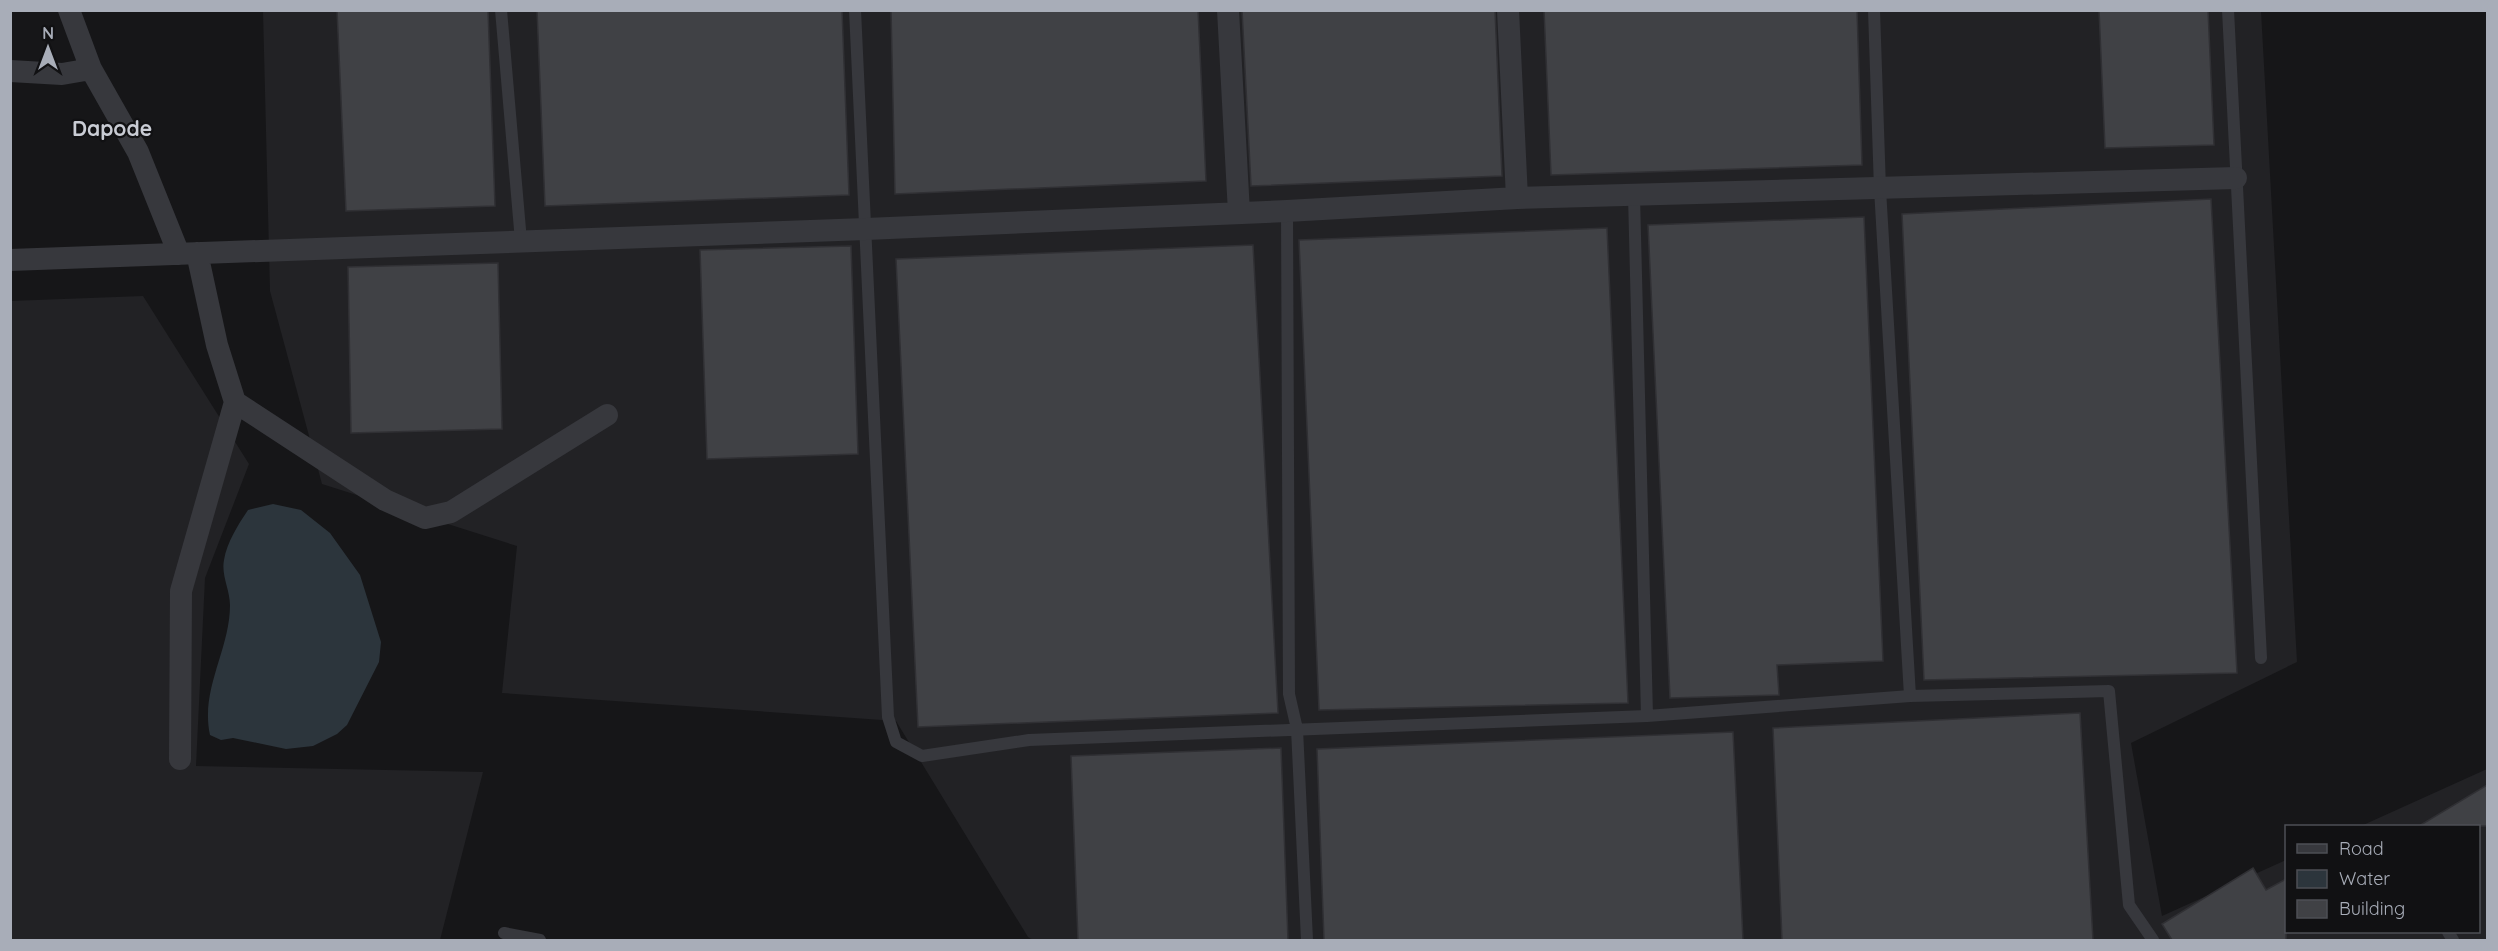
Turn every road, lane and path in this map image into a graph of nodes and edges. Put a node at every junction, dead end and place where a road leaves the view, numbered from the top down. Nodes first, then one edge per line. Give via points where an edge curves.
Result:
1 (69, 10) edge
2 (501, 10) edge
3 (855, 10) edge
4 (1228, 10) edge
5 (1508, 10) edge
6 (1874, 10) edge
7 (2228, 10) edge
8 (91, 69) junction
9 (10, 71) edge
10 (2236, 178) junction
11 (1880, 189) junction
12 (1634, 195) junction
13 (1517, 198) junction
14 (1287, 211) junction
15 (1239, 213) junction
16 (866, 229) junction
17 (520, 241) junction
18 (188, 254) junction
19 (10, 261) edge
20 (236, 402) junction
21 (607, 416) dead end
22 (2261, 658) dead end
23 (1910, 696) junction
24 (1647, 716) junction
25 (1297, 729) junction
26 (180, 759) dead end
27 (504, 933) dead end
28 (540, 940) edge
29 (1306, 940) edge
30 (2153, 940) edge

1 - 8 street
2 - 17 lane
3 - 16 lane
4 - 15 street
5 - 13 street
6 - 11 lane
7 - 10 lane
8 - 9 street via 62,74
8 - 18 street via 138,152
10 - 11 street
10 - 22 lane
11 - 12 street
11 - 23 lane
12 - 13 street
12 - 24 lane
13 - 14 street
14 - 15 street
14 - 25 lane via 1289,694
15 - 16 street
16 - 17 street
16 - 25 lane via 888,717 896,742 922,756 1029,740
17 - 18 street
18 - 19 street
18 - 20 street
20 - 21 street via 385,500 425,518 451,512
20 - 26 street via 181,591
23 - 24 lane
23 - 30 lane via 2109,691 2129,905
24 - 25 lane
25 - 29 lane
27 - 28 lane

